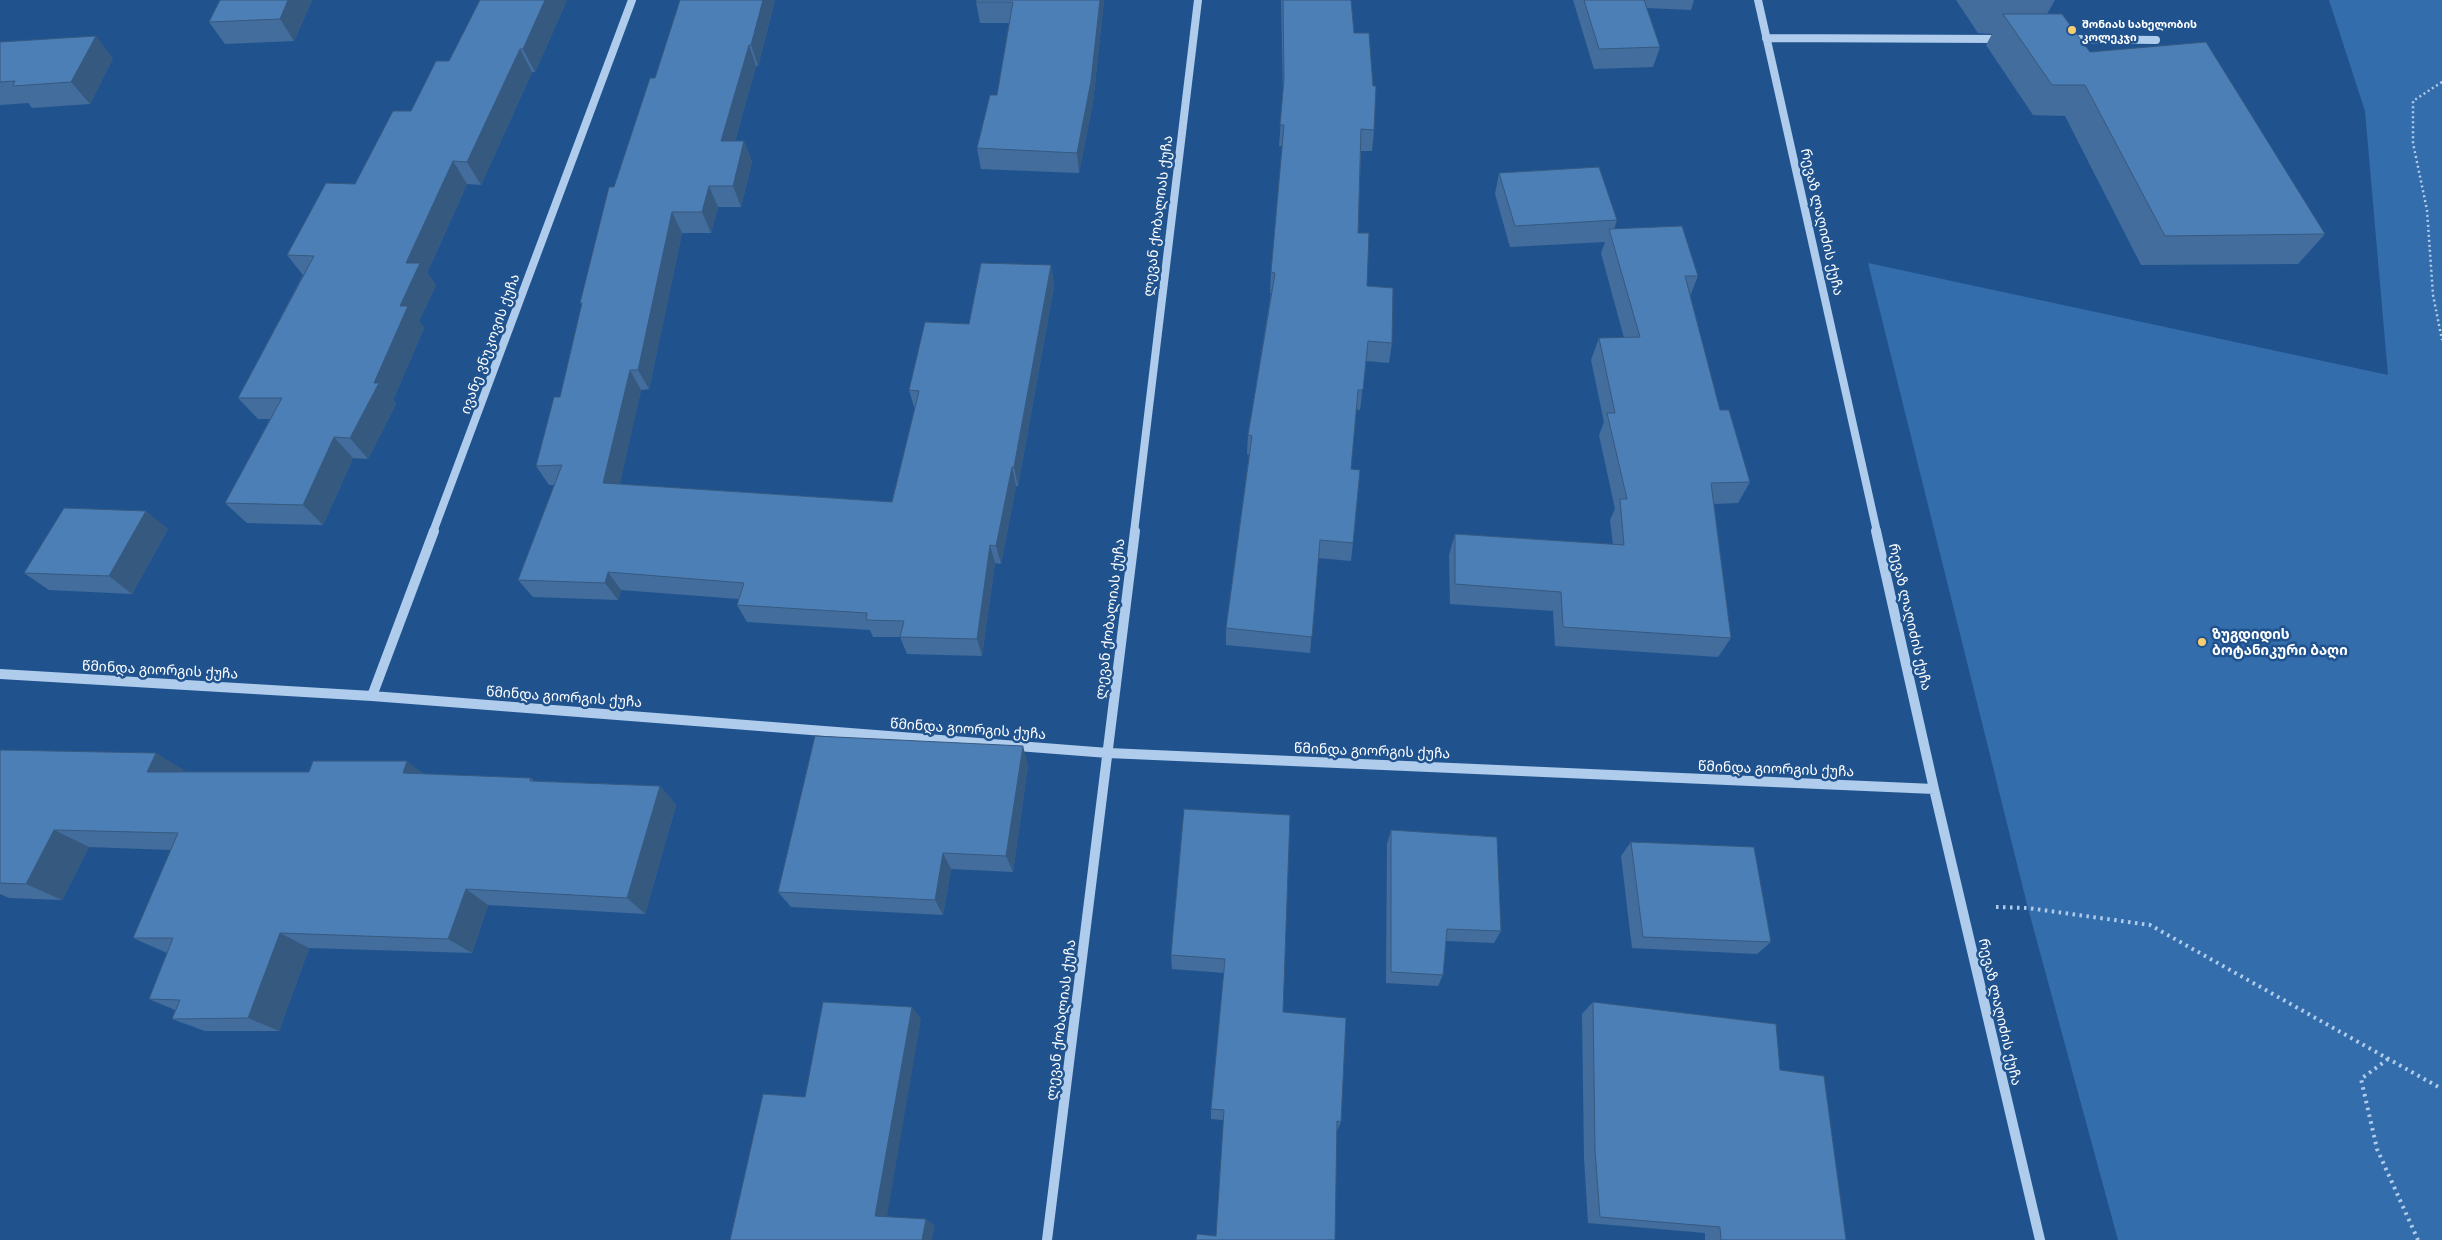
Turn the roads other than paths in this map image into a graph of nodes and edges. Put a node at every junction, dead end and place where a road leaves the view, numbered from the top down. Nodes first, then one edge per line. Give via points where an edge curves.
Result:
1 (632, 0) edge
2 (1198, 0) edge
3 (1758, 0) edge
4 (1766, 38) junction
5 (2006, 39) edge
6 (2056, 39) edge
7 (2156, 40) dead end
8 (0, 674) edge
9 (372, 696) junction
10 (1108, 753) junction
11 (1934, 789) junction
12 (1047, 1240) edge
13 (2040, 1240) edge

1 - 9 street, ივანე ვნუკოვის ქუჩა
2 - 10 street, ლევან ქობალიას ქუჩა
3 - 4 street, რევაზ ლაღიძის ქუჩა
4 - 5 street
4 - 11 street, რევაზ ლაღიძის ქუჩა
6 - 7 street
8 - 9 street, წმინდა გიორგის ქუჩა
9 - 10 street, წმინდა გიორგის ქუჩა
10 - 11 street, წმინდა გიორგის ქუჩა
10 - 12 street, ლევან ქობალიას ქუჩა
11 - 13 street, რევაზ ლაღიძის ქუჩა

